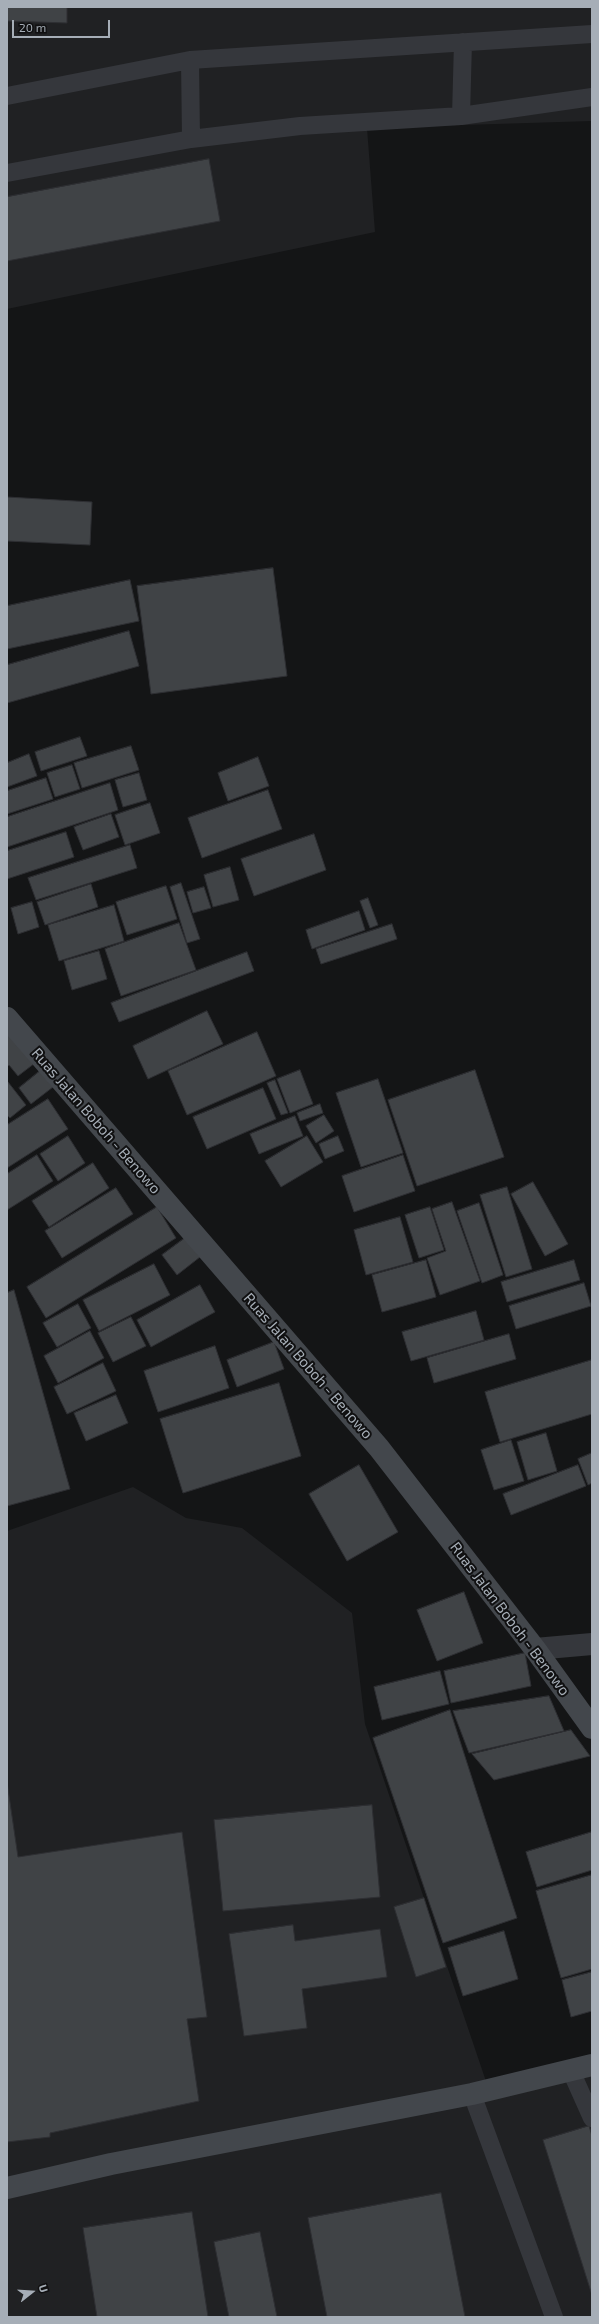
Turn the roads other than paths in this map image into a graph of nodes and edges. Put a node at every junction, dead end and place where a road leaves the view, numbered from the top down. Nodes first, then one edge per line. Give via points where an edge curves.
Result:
1 (592, 34) edge
2 (463, 42) junction
3 (190, 60) junction
4 (7, 96) edge
5 (592, 97) edge
6 (461, 116) junction
7 (191, 139) junction
8 (7, 173) edge
9 (7, 1018) edge
10 (592, 1644) edge
11 (535, 1649) junction
12 (592, 1728) edge
13 (592, 2065) edge
14 (571, 2071) junction
15 (472, 2094) junction
16 (592, 2118) edge
17 (7, 2188) edge
18 (554, 2317) edge

1 - 2 lane
2 - 3 lane
2 - 6 lane
3 - 4 lane
3 - 7 lane
5 - 6 lane
6 - 7 lane via 300,126
7 - 8 lane
9 - 11 main road, Ruas Jalan Boboh - Benowo via 379,1448
10 - 11 street
11 - 12 main road, Ruas Jalan Boboh - Benowo
13 - 14 main road
14 - 15 main road
14 - 16 lane
15 - 17 main road via 119,2163
15 - 18 lane

